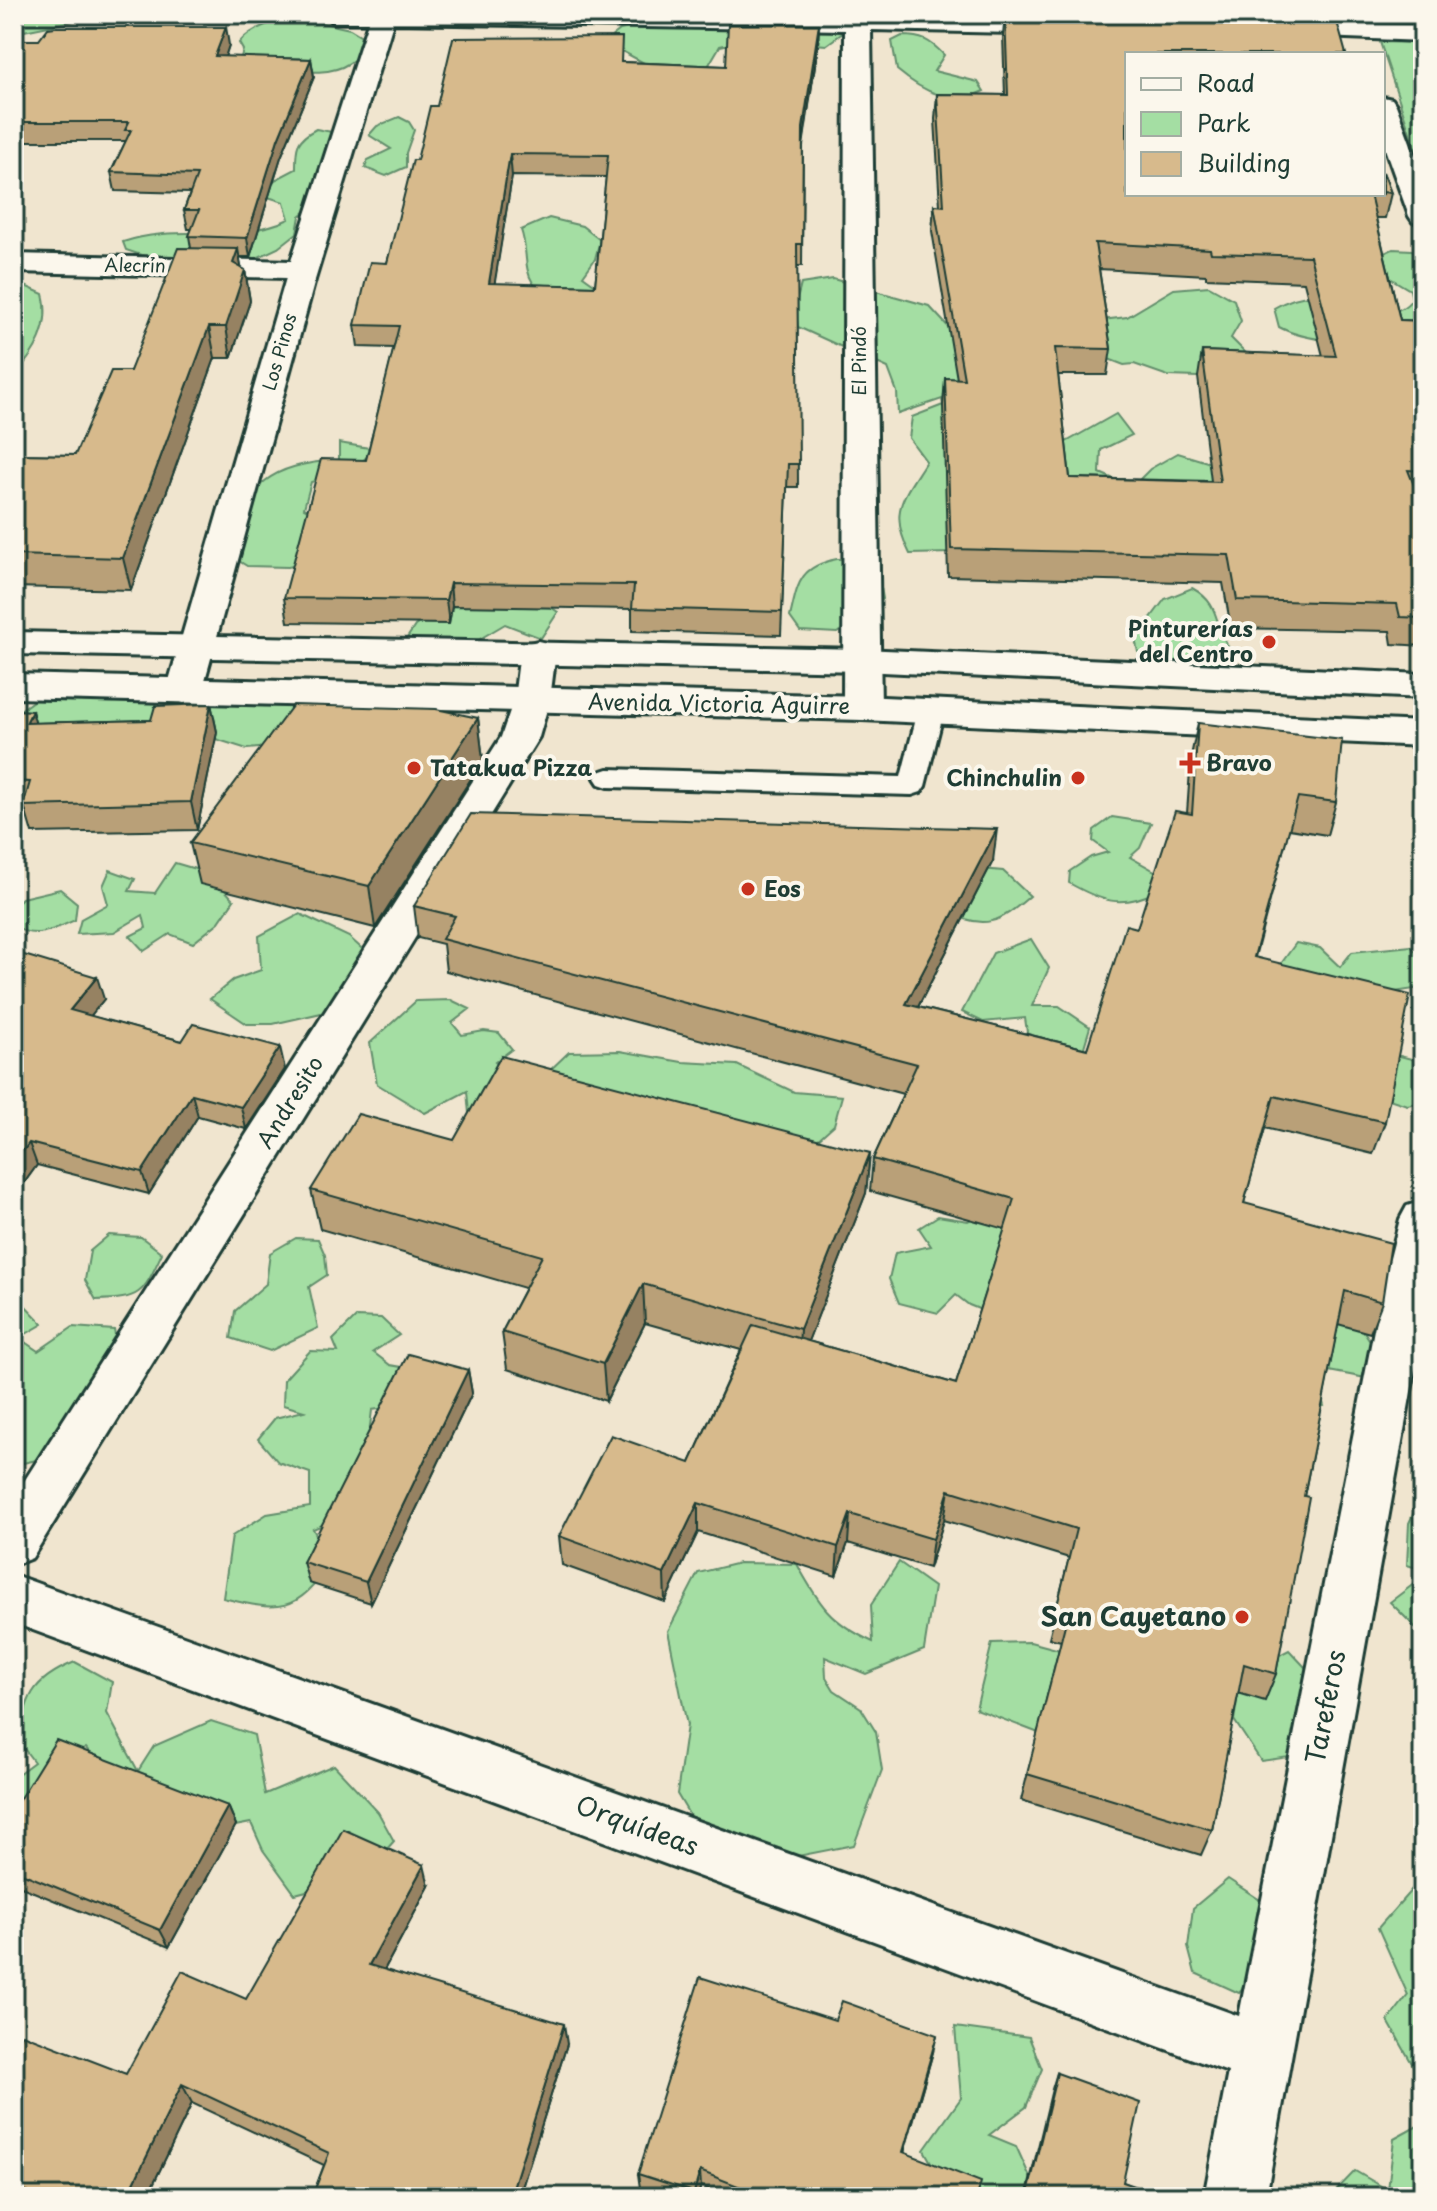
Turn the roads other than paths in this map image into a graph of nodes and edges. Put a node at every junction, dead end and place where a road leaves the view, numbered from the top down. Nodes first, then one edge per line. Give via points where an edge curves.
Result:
1 (333, 14) edge
2 (383, 15) edge
3 (858, 18) edge
4 (1092, 26) edge
5 (1247, 29) edge
6 (1357, 33) edge
7 (1423, 33) edge
8 (1385, 111) edge
9 (1423, 216) edge
10 (14, 263) edge
11 (303, 270) junction
12 (14, 643) edge
13 (197, 647) junction
14 (538, 652) junction
15 (862, 660) junction
16 (14, 686) edge
17 (1423, 686) edge
18 (184, 691) junction
19 (532, 699) junction
20 (862, 708) junction
21 (931, 711) junction
22 (1423, 734) edge
23 (608, 778) dead end
24 (1423, 1219) edge
25 (1414, 1296) edge
26 (14, 1542) edge
27 (14, 1599) edge
28 (1260, 2054) junction
29 (1235, 2197) edge

1 - 2 street
2 - 3 street
2 - 11 street, Los Pinos
3 - 4 street
3 - 15 street, El Pindó
5 - 6 street
6 - 7 street
8 - 9 street
10 - 11 street, Alecrín
11 - 13 street, Los Pinos
12 - 13 street
13 - 14 street
13 - 18 street, Los Pinos
14 - 15 street
14 - 19 street, Andresito
15 - 17 street
15 - 20 street, El Pindó
16 - 18 street, Avenida Victoria Aguirre
18 - 19 street, Avenida Victoria Aguirre
19 - 20 street, Avenida Victoria Aguirre
19 - 26 street, Andresito via 520,737
20 - 21 street, Avenida Victoria Aguirre
21 - 22 street, Avenida Victoria Aguirre
21 - 23 lane via 912,786
24 - 25 street, Tareferos
25 - 28 street, Tareferos
27 - 28 street, Orquídeas
28 - 29 street, Tareferos

